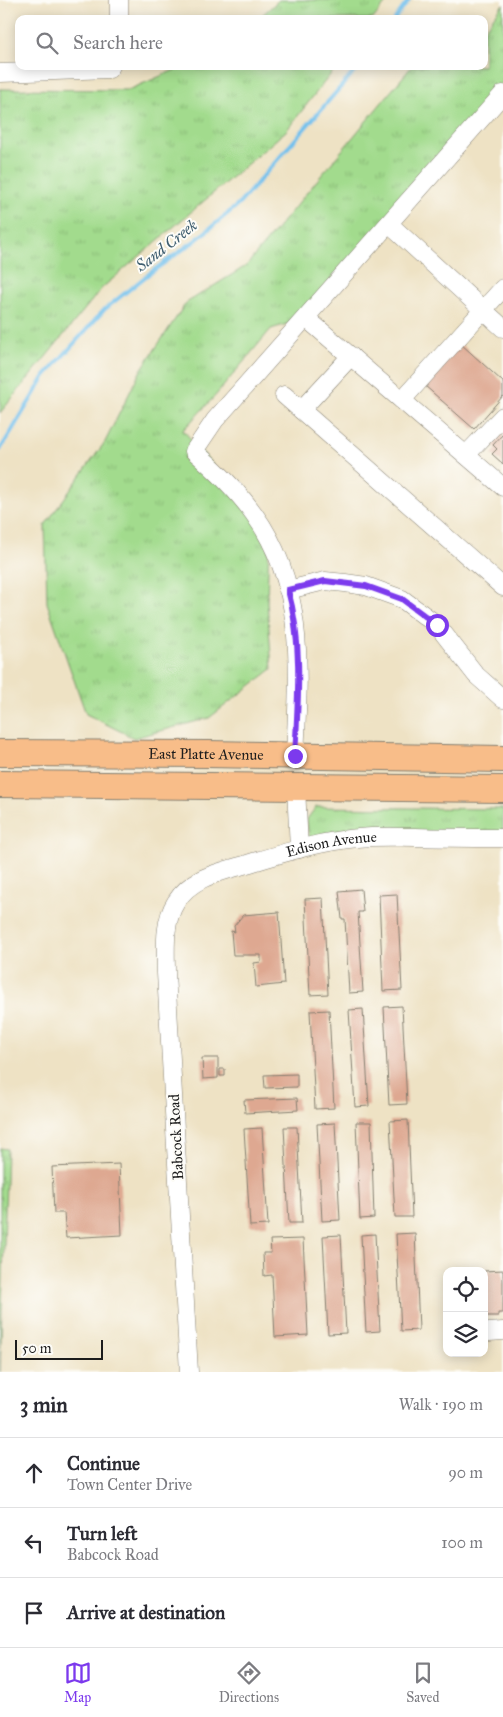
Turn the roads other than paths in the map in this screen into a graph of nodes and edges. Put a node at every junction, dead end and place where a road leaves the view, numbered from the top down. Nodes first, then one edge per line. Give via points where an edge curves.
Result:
1 (119, 0) edge
2 (119, 15) edge
3 (81, 70) edge
4 (0, 73) edge
5 (503, 94) edge
6 (388, 224) junction
7 (503, 288) edge
8 (484, 310) junction
9 (306, 318) junction
10 (503, 328) edge
11 (351, 356) junction
12 (284, 395) dead end
13 (402, 400) junction
14 (302, 410) junction
15 (503, 416) edge
16 (466, 455) junction
17 (503, 487) edge
18 (503, 587) edge
19 (288, 590) junction
20 (503, 699) edge
21 (0, 753) edge
22 (295, 756) junction
23 (388, 757) junction
24 (503, 759) edge
25 (0, 784) edge
26 (296, 787) junction
27 (503, 789) edge
28 (503, 838) edge
29 (299, 849) junction
30 (175, 903) joint
31 (189, 1372) edge

1 - 2 street
3 - 4 street
5 - 6 street
6 - 8 street
6 - 9 street
7 - 8 street
8 - 10 street
8 - 13 street
9 - 11 street
9 - 19 street via 215,420 194,451 223,477 254,513 274,550
11 - 13 street
11 - 14 street
12 - 14 street
13 - 16 street
14 - 18 street
15 - 16 street
16 - 17 street
19 - 20 street via 325,581 366,586 402,599 437,625 476,675
19 - 22 street via 294,608 298,655
21 - 22 highway, East Platte Avenue
22 - 23 highway, East Platte Avenue
23 - 24 highway, East Platte Avenue
23 - 26 highway via 324,769
25 - 26 highway, East Platte Avenue
26 - 27 highway, East Platte Avenue
26 - 29 street
28 - 29 street, Edison Avenue via 358,838
29 - 30 street, Edison Avenue via 196,881
30 - 31 street, Babcock Road via 167,931 166,973

